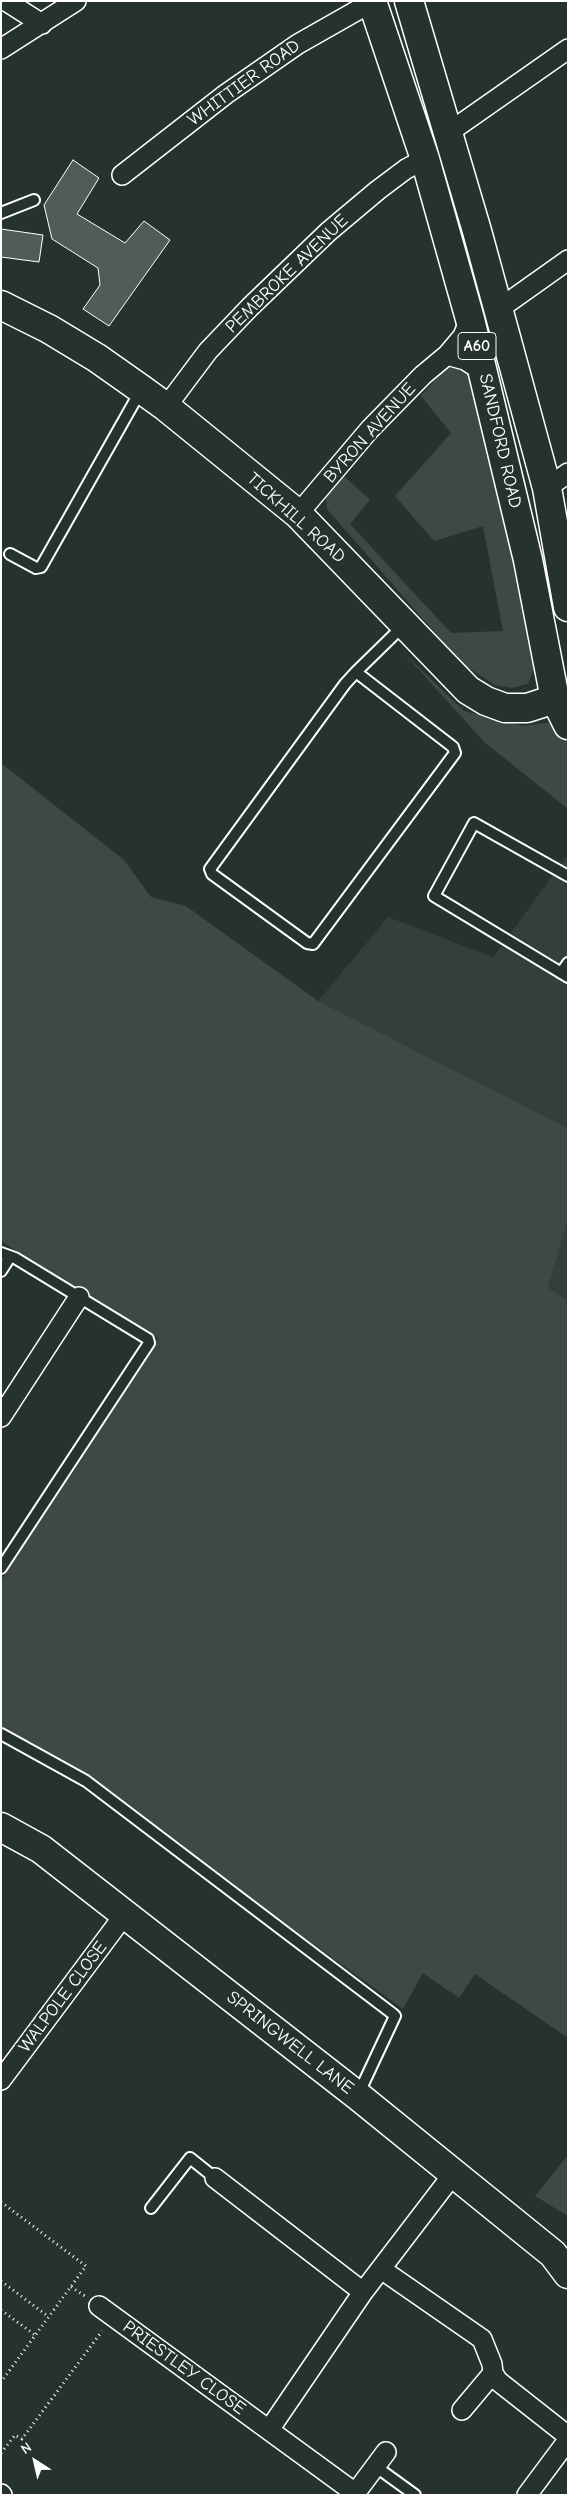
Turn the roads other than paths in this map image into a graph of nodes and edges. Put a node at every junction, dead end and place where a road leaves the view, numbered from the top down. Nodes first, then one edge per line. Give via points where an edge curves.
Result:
1 (6, 1) edge
2 (76, 1) edge
3 (372, 1) edge
4 (409, 1) edge
5 (42, 24) junction
6 (568, 48) edge
7 (1, 49) edge
8 (448, 133) junction
9 (425, 159) junction
10 (122, 175) dead end
11 (34, 200) dead end
12 (1, 213) edge
13 (568, 260) edge
14 (1, 306) edge
15 (499, 309) junction
16 (470, 319) junction
17 (447, 355) junction
18 (484, 376) junction
19 (141, 389) junction
20 (166, 407) junction
21 (557, 480) edge
22 (298, 514) junction
23 (10, 554) dead end
24 (568, 607) edge
25 (405, 624) junction
26 (356, 672) junction
27 (562, 695) edge
28 (568, 725) edge
29 (568, 876) edge
30 (568, 963) edge
31 (564, 975) edge
32 (6, 1255) edge
33 (1, 1271) edge
34 (79, 1297) junction
35 (1, 1418) edge
36 (1, 1568) edge
37 (1, 1734) edge
38 (1, 1827) edge
39 (125, 1914) junction
40 (1, 2080) edge
41 (358, 2096) junction
42 (454, 2173) junction
43 (214, 2178) joint
44 (152, 2208) dead end
45 (382, 2268) junction
46 (568, 2274) edge
47 (364, 2292) junction
48 (106, 2311) road end
49 (493, 2373) junction
50 (462, 2410) dead end
51 (269, 2430) junction
52 (568, 2436) edge
53 (568, 2440) edge
54 (380, 2459) joint
55 (354, 2494) edge
56 (415, 2495) edge
57 (527, 2495) edge

1 - 5 street
2 - 5 street
3 - 9 street, SANDFORD ROAD / A60
3 - 10 street, WHITTIER ROAD via 298,44 226,94
4 - 8 street, SANDFORD ROAD / A60
5 - 7 street
6 - 8 street
8 - 15 street, SANDFORD ROAD / A60
9 - 16 street, SANDFORD ROAD / A60
9 - 20 street, PEMBROKE AVENUE via 378,190 328,232 208,351
11 - 12 lane
13 - 15 street
14 - 19 street, TICKHILL ROAD via 49,328
15 - 21 street, SANDFORD ROAD / A60
16 - 17 street, BYRON AVENUE via 464,336
16 - 18 street, SANDFORD ROAD / A60
17 - 18 street via 465,360
17 - 22 street, BYRON AVENUE via 370,429
18 - 27 street, SANDFORD ROAD / A60
19 - 20 street, TICKHILL ROAD
19 - 23 lane via 41,567 33,567
20 - 22 street, TICKHILL ROAD
21 - 24 street, SANDFORD ROAD / A60
22 - 25 street, TICKHILL ROAD
25 - 26 lane
25 - 27 street, TICKHILL ROAD via 468,690 486,701 504,708 527,708
26 - 26 lane via 210,869 212,874 307,943 313,944 454,753 453,747
27 - 28 street, A60
29 - 31 lane via 474,823 434,896
30 - 31 lane
32 - 33 lane
32 - 34 lane
34 - 35 street
34 - 36 lane via 148,1339 149,1343
37 - 41 lane via 86,1781 395,2016
38 - 39 street, SPRINGWELL LANE via 41,1850
39 - 40 street, WALPOLE CLOSE
39 - 41 street, SPRINGWELL LANE
41 - 42 street, SPRINGWELL LANE
42 - 45 street
42 - 46 street, SPRINGWELL LANE via 553,2254
43 - 44 lane via 190,2158
43 - 47 street
45 - 47 street
45 - 49 street via 482,2339
47 - 51 street
48 - 51 street, PRIESTLEY CLOSE
49 - 50 street
49 - 52 street via 498,2381
51 - 55 street, PRIESTLEY CLOSE
53 - 57 street
54 - 55 street, PRIESTLEY CLOSE
54 - 56 lane

